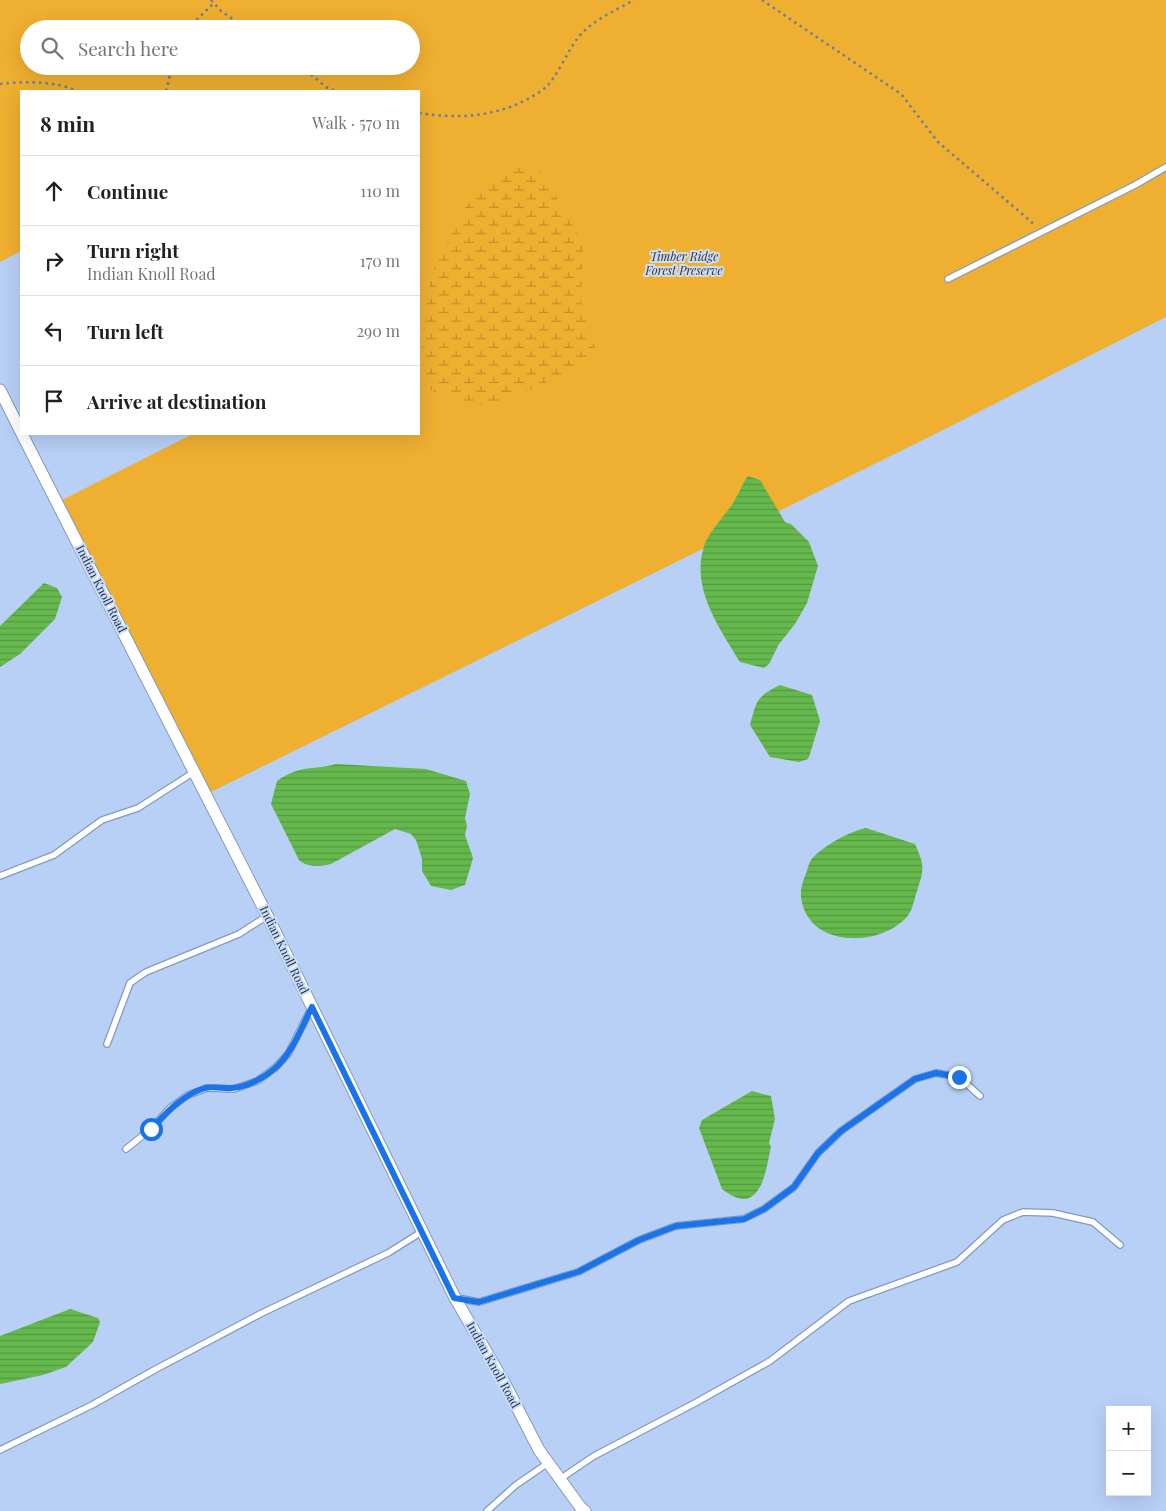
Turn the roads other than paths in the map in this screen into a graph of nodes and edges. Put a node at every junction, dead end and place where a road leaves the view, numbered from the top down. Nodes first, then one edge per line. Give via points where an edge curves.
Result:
1 (1166, 167) edge
2 (948, 279) dead end
3 (0, 390) edge
4 (20, 429) edge
5 (23, 435) edge
6 (194, 772) junction
7 (0, 876) edge
8 (267, 916) junction
9 (312, 1007) junction
10 (107, 1044) dead end
11 (980, 1096) dead end
12 (126, 1149) dead end
13 (423, 1231) junction
14 (1120, 1245) dead end
15 (454, 1298) junction
16 (0, 1450) edge
17 (548, 1463) junction
18 (560, 1479) junction
19 (488, 1511) edge
20 (585, 1511) edge

1 - 2 lane
3 - 4 street, Indian Knoll Road
5 - 6 street, Indian Knoll Road
6 - 7 lane via 138,808 102,820 54,855
6 - 8 street, Indian Knoll Road
8 - 9 street, Indian Knoll Road
8 - 10 lane via 239,934 146,972 130,983
9 - 12 lane via 288,1054 275,1068 257,1081 234,1088 207,1088 188,1095
9 - 13 street, Indian Knoll Road
11 - 15 lane via 959,1077 936,1073 915,1079 841,1131 818,1153 794,1187 744,1219 676,1226 639,1240 578,1272 479,1302
13 - 15 street, Indian Knoll Road
13 - 16 lane via 388,1253 262,1313 92,1405
14 - 18 lane via 1093,1222 1053,1213 1024,1212 1004,1220 958,1262 849,1301 770,1361 594,1456
15 - 17 street, Indian Knoll Road
17 - 18 street, Indian Knoll Road
17 - 19 lane via 516,1485
18 - 20 street, Indian Knoll Road

